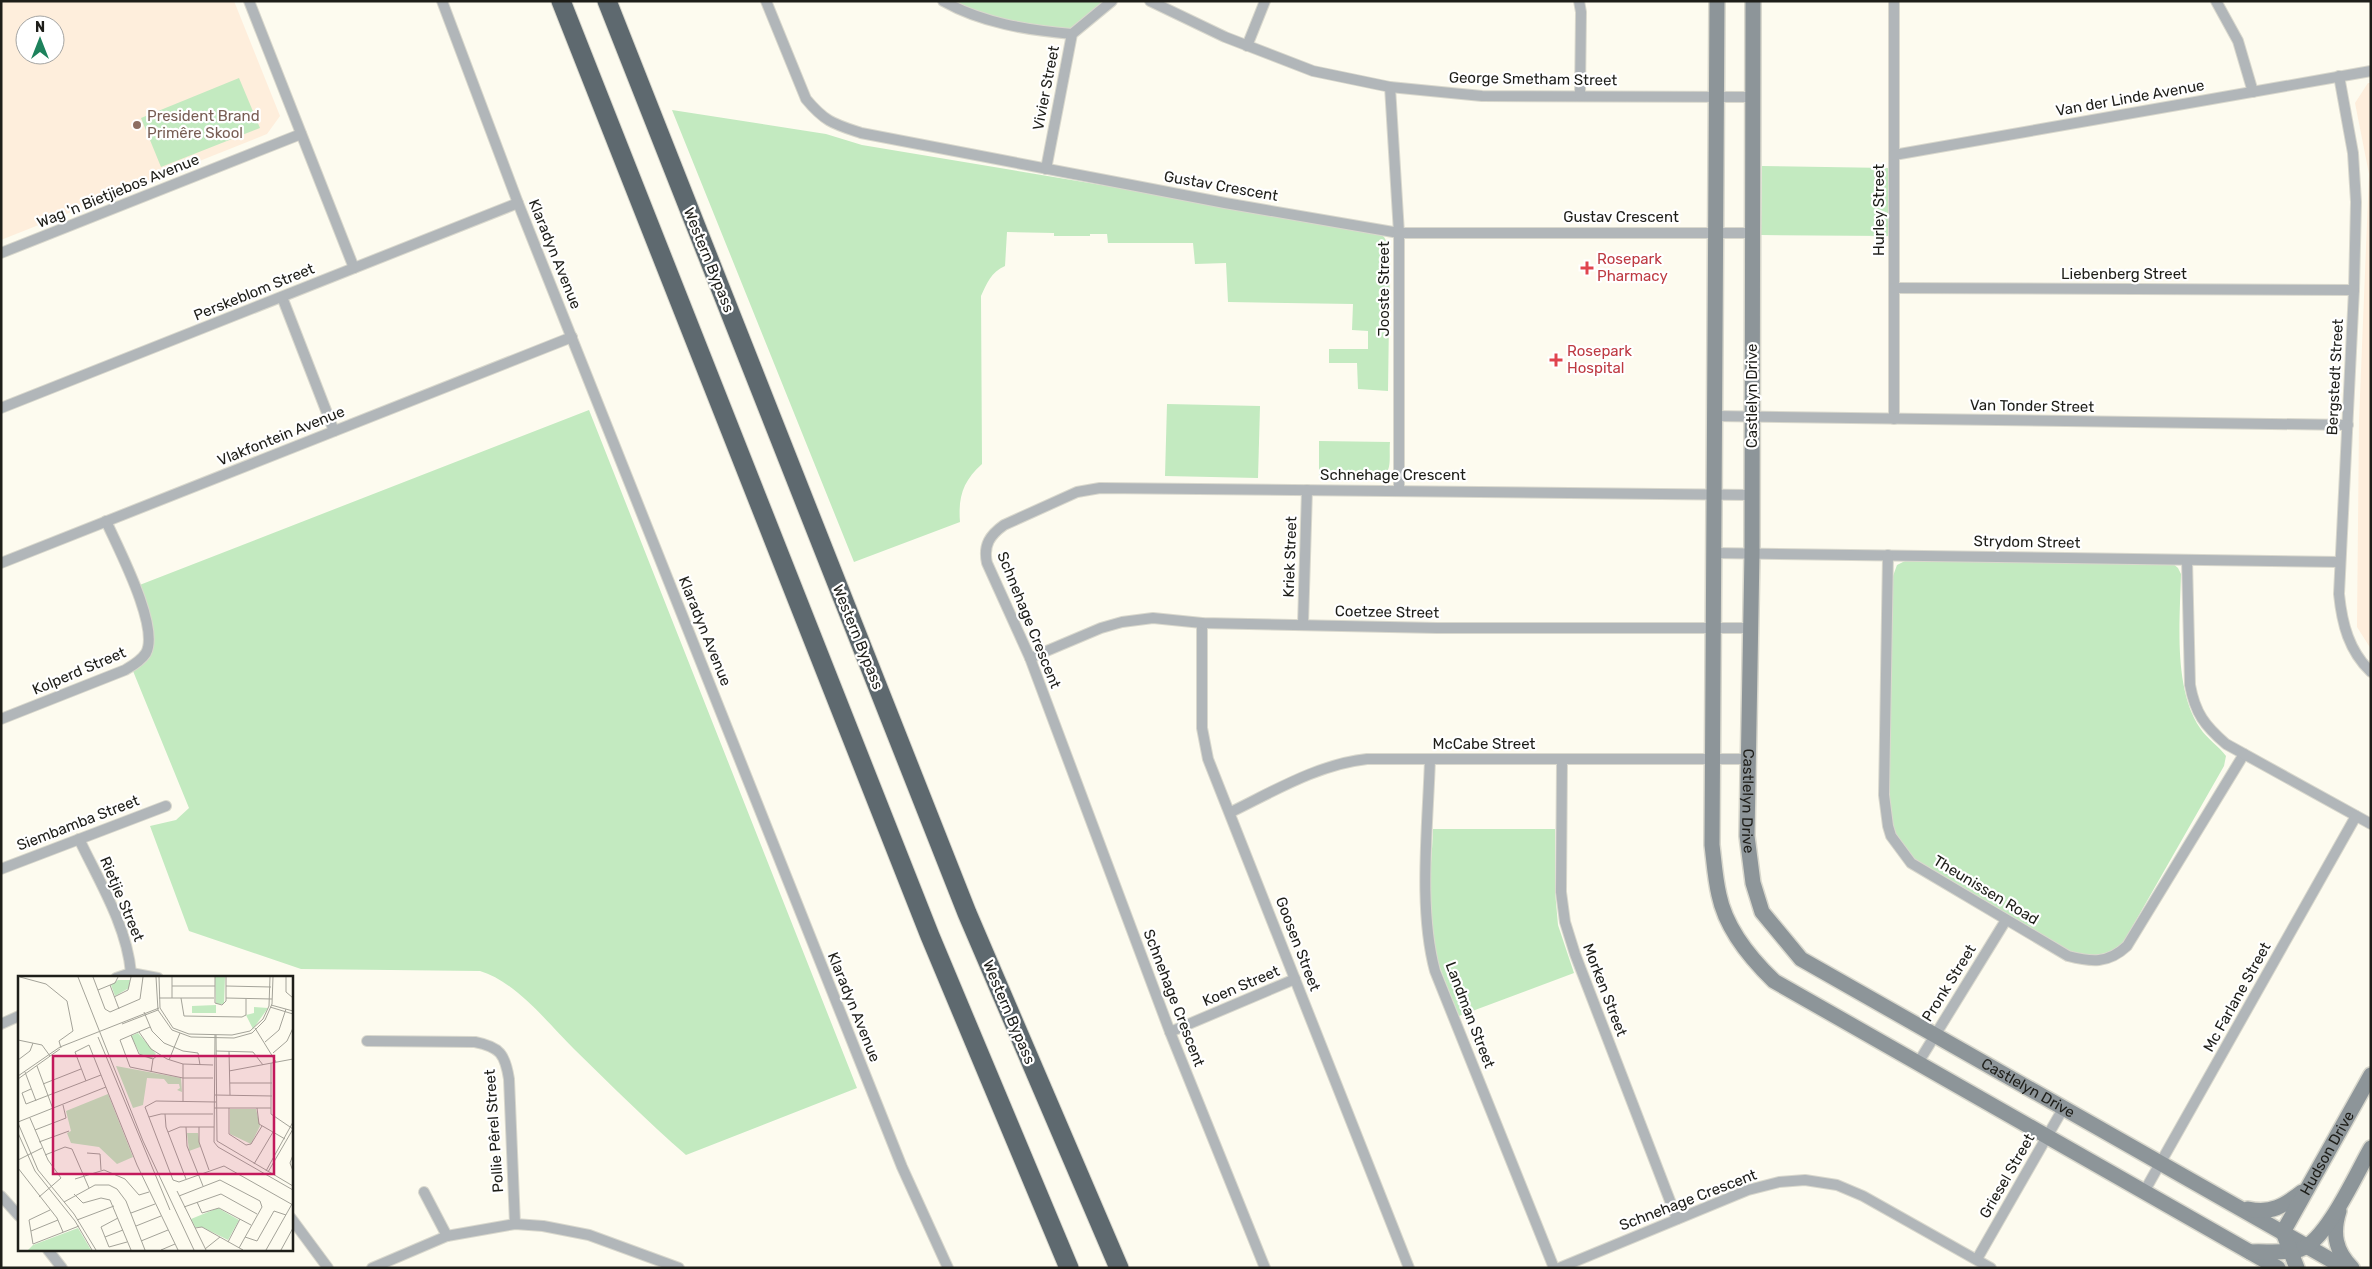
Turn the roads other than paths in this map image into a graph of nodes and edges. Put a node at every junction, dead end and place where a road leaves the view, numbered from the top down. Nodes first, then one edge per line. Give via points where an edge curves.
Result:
1 (249, 1) edge
2 (442, 1) edge
3 (561, 1) edge
4 (607, 1) edge
5 (766, 1) edge
6 (943, 1) edge
7 (1112, 1) edge
8 (1150, 1) edge
9 (1265, 1) edge
10 (1579, 1) edge
11 (1717, 1) edge
12 (1753, 1) edge
13 (1894, 1) edge
14 (2216, 1) edge
15 (1072, 34) junction
16 (1247, 46) junction
17 (2371, 71) edge
18 (2339, 76) junction
19 (1390, 87) junction
20 (2253, 92) junction
21 (1580, 96) junction
22 (1753, 97) junction
23 (1716, 98) junction
24 (301, 134) junction
25 (1894, 155) junction
26 (1046, 169) junction
27 (518, 203) junction
28 (1399, 232) junction
29 (1716, 232) junction
30 (1752, 233) junction
31 (1, 253) edge
32 (354, 268) junction
33 (1894, 288) junction
34 (2354, 290) junction
35 (282, 296) junction
36 (572, 337) junction
37 (1, 408) edge
38 (1715, 416) junction
39 (1752, 417) junction
40 (1894, 419) junction
41 (2348, 425) junction
42 (334, 431) junction
43 (1307, 490) junction
44 (1399, 490) junction
45 (1715, 493) junction
46 (1752, 494) junction
47 (106, 521) junction
48 (1714, 553) junction
49 (1752, 553) junction
50 (1888, 555) junction
51 (2187, 560) junction
52 (2340, 562) junction
53 (1, 563) edge
54 (1202, 623) junction
55 (1303, 625) junction
56 (1714, 627) junction
57 (1750, 628) junction
58 (1030, 658) junction
59 (2371, 672) edge
60 (1, 719) edge
61 (2244, 754) junction
62 (1430, 759) junction
63 (1748, 759) junction
64 (1562, 760) junction
65 (1712, 760) junction
66 (166, 806) dead end
67 (1231, 812) junction
68 (2356, 816) junction
69 (2371, 824) edge
70 (79, 839) junction
71 (1, 870) edge
72 (2006, 920) junction
73 (131, 973) junction
74 (122, 976) edge
75 (147, 976) edge
76 (1295, 980) junction
77 (18, 1016) edge
78 (1, 1024) edge
79 (1170, 1032) junction
80 (1935, 1034) junction
81 (367, 1041) dead end
82 (1918, 1063) junction
83 (2371, 1075) edge
84 (2064, 1107) junction
85 (2047, 1136) junction
86 (2371, 1148) edge
87 (2161, 1162) junction
88 (2306, 1189) junction
89 (424, 1192) dead end
90 (2144, 1192) junction
91 (1, 1196) edge
92 (2343, 1200) junction
93 (2242, 1208) junction
94 (18, 1215) edge
95 (292, 1219) edge
96 (1677, 1219) junction
97 (515, 1224) junction
98 (2283, 1232) junction
99 (447, 1236) junction
100 (2307, 1246) junction
101 (2290, 1251) junction
102 (50, 1252) edge
103 (2249, 1252) junction
104 (2324, 1255) junction
105 (1977, 1260) junction
106 (62, 1268) edge
107 (328, 1268) edge
108 (372, 1268) edge
109 (679, 1268) edge
110 (948, 1268) edge
111 (1070, 1268) edge
112 (1119, 1268) edge
113 (1265, 1268) edge
114 (1409, 1268) edge
115 (1554, 1268) edge
116 (1559, 1268) edge
117 (1991, 1268) edge
118 (2278, 1268) edge
119 (2298, 1268) edge
120 (2306, 1268) edge
121 (2345, 1268) edge
122 (2352, 1268) edge

1 - 24 street
2 - 27 street, Klaradyn Avenue
3 - 111 highway via 930,936
4 - 112 highway, Western Bypass via 967,913
5 - 26 street, Gustav Crescent via 806,99 830,123 861,133
6 - 15 street via 965,14 998,23
7 - 15 street, Vivier Street
8 - 16 street, George Smetham Street
9 - 16 street
10 - 21 street
11 - 23 street
12 - 22 street, Castlelyn Drive
13 - 25 street, Hurley Street
14 - 20 street via 2238,41
15 - 26 street, Vivier Street
16 - 19 street, George Smetham Street via 1313,71
17 - 18 street, Van der Linde Avenue
18 - 20 street, Van der Linde Avenue
18 - 34 street, Bergstedt Street via 2354,171
19 - 21 street, George Smetham Street via 1482,96
19 - 28 street, Jooste Street
20 - 25 street, Van der Linde Avenue
21 - 23 street, George Smetham Street
22 - 23 street, George Smetham Street
22 - 30 street, Castlelyn Drive
23 - 29 street
24 - 31 street, Wag 'n Bietjiebos Avenue
24 - 32 street
25 - 33 street, Hurley Street
26 - 28 street, Gustav Crescent
27 - 32 street, Perskeblom Street
27 - 36 street, Klaradyn Avenue
28 - 29 street, Gustav Crescent
28 - 44 street, Jooste Street
29 - 30 street, Gustav Crescent
29 - 38 street
30 - 39 street, Castlelyn Drive
32 - 35 street, Perskeblom Street
33 - 34 street, Liebenberg Street
33 - 40 street, Hurley Street
34 - 41 street, Bergstedt Street
35 - 37 street, Perskeblom Street
35 - 42 street
36 - 42 street, Vlakfontein Avenue
36 - 110 street, Klaradyn Avenue via 902,1167
38 - 39 street, Van Tonder Street
38 - 45 street
39 - 40 street, Van Tonder Street
39 - 46 street, Castlelyn Drive
40 - 41 street, Van Tonder Street
41 - 52 street, Bergstedt Street
42 - 47 street, Vlakfontein Avenue
43 - 44 street, Schnehage Crescent
43 - 55 street, Kriek Street
43 - 58 street, Schnehage Crescent via 1100,488 1077,492 1004,525 989,539 985,554
44 - 45 street, Schnehage Crescent
45 - 46 street, Schnehage Crescent
45 - 48 street
46 - 49 street, Castlelyn Drive
47 - 53 street, Vlakfontein Avenue
47 - 60 street, Kolperd Street via 147,615 146,653 125,670
48 - 49 street, Strydom Street
48 - 56 street
49 - 50 street, Strydom Street
49 - 57 street, Castlelyn Drive
50 - 51 street, Strydom Street
50 - 72 street, Theunissen Road via 1884,795 1888,826 1899,849 1911,863
51 - 52 street, Strydom Street
51 - 61 street via 2193,703 2207,728
52 - 59 street, Bergstedt Street via 2339,594 2344,628 2354,651
54 - 55 street, Coetzee Street
54 - 58 street, Coetzee Street via 1153,618 1122,622
54 - 67 street, Goosen Street via 1202,728 1208,759
55 - 56 street, Coetzee Street
56 - 57 street, Coetzee Street
56 - 65 street
57 - 63 street, Castlelyn Drive
58 - 79 street, Schnehage Crescent
61 - 68 street
61 - 72 street, Theunissen Road via 2127,946 2117,955 2103,961 2068,956
62 - 64 street, McCabe Street
62 - 67 street, McCabe Street via 1367,758 1344,762
62 - 115 street, Landman Street via 1428,943 1435,971
63 - 65 street, McCabe Street
63 - 80 street, Castlelyn Drive via 1747,836 1753,883 1762,912 1802,959
64 - 65 street, McCabe Street
64 - 96 street, Morken Street via 1561,892 1565,922
65 - 82 street via 1712,845 1719,895 1726,918 1742,944 1755,963 1774,981
66 - 70 street, Siembamba Street
67 - 76 street, Goosen Street
68 - 69 street
68 - 87 street, Mc Farlane Street
70 - 71 street, Siembamba Street
70 - 73 street, Rietjie Street via 122,932
72 - 80 street, Pronk Street
73 - 74 street
73 - 75 street
76 - 79 street, Koen Street
76 - 114 street, Goosen Street
77 - 78 street
79 - 113 street, Schnehage Crescent
80 - 82 street, Pronk Street
80 - 84 street, Castlelyn Drive
81 - 97 street, Pollie Pêrel Street via 475,1042 490,1045 501,1053 509,1080
82 - 85 street
83 - 88 street, Hudson Drive
84 - 85 street, Griesel Street
84 - 87 street, Castlelyn Drive
85 - 90 street
85 - 105 street, Griesel Street
86 - 92 street
87 - 90 street, Mc Farlane Street
87 - 93 street, Castlelyn Drive
88 - 93 street via 2271,1211
88 - 98 street, Hudson Drive
89 - 99 street
90 - 103 street
91 - 94 street
92 - 100 street via 2316,1239
92 - 122 street via 2335,1223 2336,1241 2340,1255
93 - 98 street, Castlelyn Drive
95 - 107 street
96 - 105 street, Schnehage Crescent via 1748,1190 1779,1182 1805,1180 1836,1184
96 - 116 street, Schnehage Crescent
97 - 99 street
97 - 109 street via 589,1235
98 - 100 street, Castlelyn Drive
98 - 101 street
99 - 108 street
100 - 101 street
100 - 104 street, Castlelyn Drive
101 - 103 street
101 - 119 street
102 - 106 street
103 - 118 street
104 - 120 street via 2311,1259
104 - 121 street, Castlelyn Drive
105 - 117 street, Schnehage Crescent

